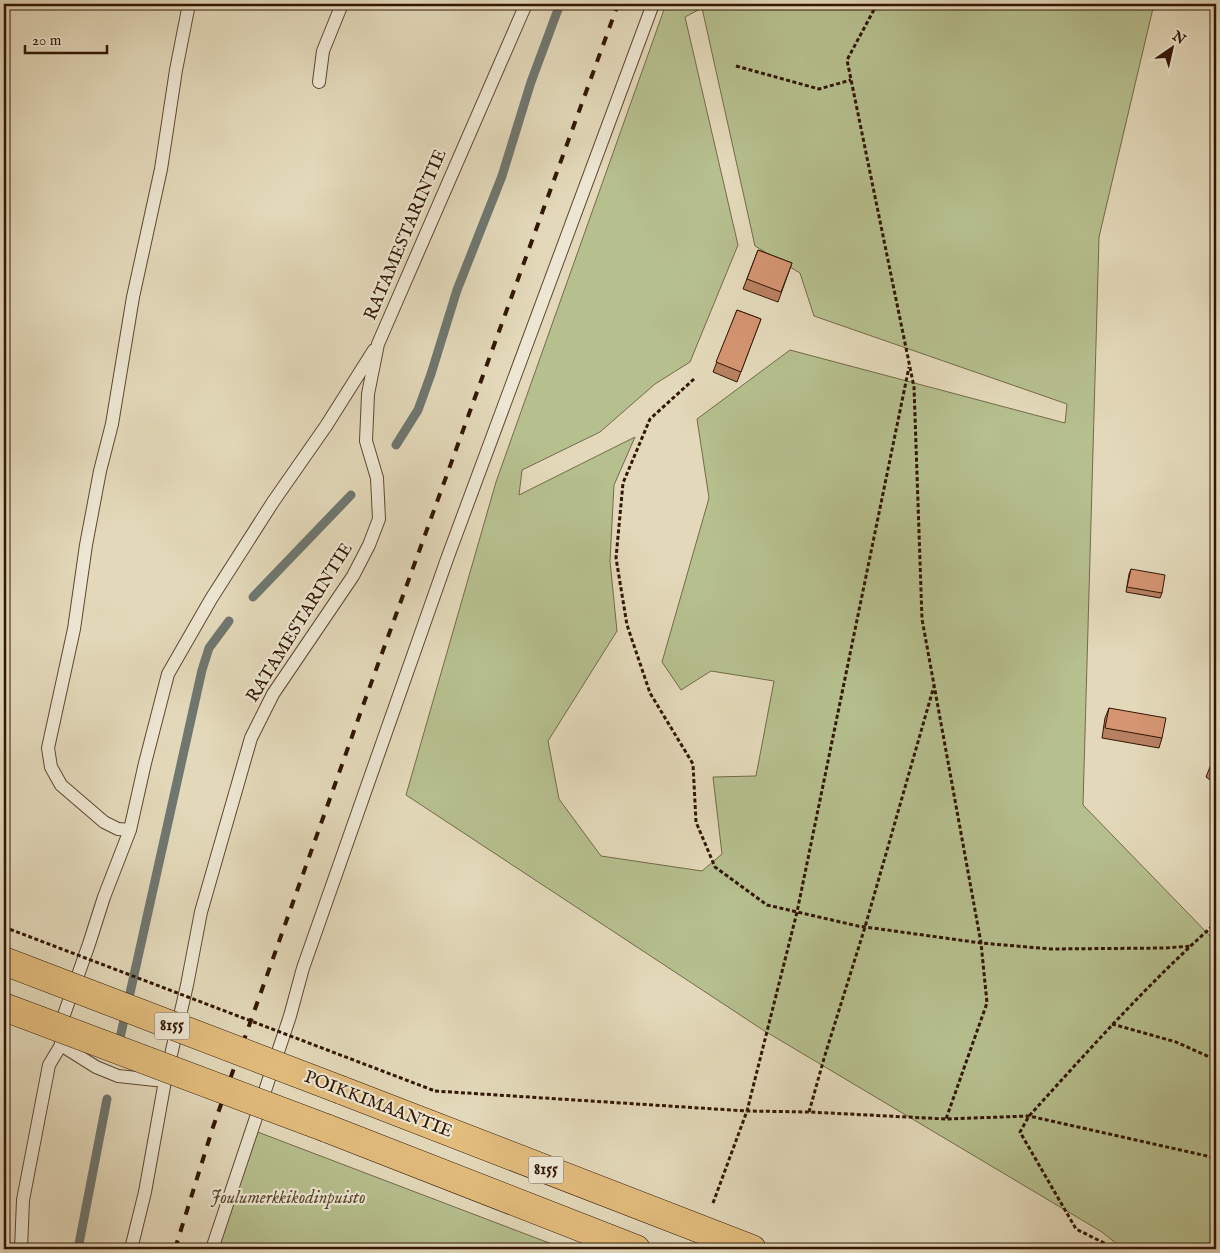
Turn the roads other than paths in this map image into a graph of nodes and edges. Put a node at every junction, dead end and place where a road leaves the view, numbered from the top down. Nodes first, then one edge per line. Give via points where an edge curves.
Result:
1 (189, 4) edge
2 (342, 4) edge
3 (526, 4) edge
4 (653, 4) edge
5 (319, 82) dead end
6 (378, 344) junction
7 (130, 830) junction
8 (4, 961) edge
9 (4, 1007) edge
10 (61, 1045) junction
11 (165, 1081) junction
12 (21, 1249) edge
13 (131, 1249) edge
14 (212, 1249) edge
15 (636, 1249) edge
16 (752, 1249) edge

1 - 7 lane via 161,169 86,545 74,629 48,748 51,767 61,785 104,822 118,829
2 - 5 lane via 323,50
3 - 6 lane, RATAMESTARINTIE
4 - 14 lane via 447,558 303,968
6 - 7 lane via 211,599 168,674
6 - 11 lane, RATAMESTARINTIE via 368,394 366,441 377,478 379,519 353,576 273,694 251,738 201,912
7 - 10 lane via 60,1026
8 - 16 main road, POIKKIMAANTIE / 8155, bridge
9 - 15 main road, 8155, bridge
10 - 11 lane via 96,1067 118,1076
10 - 12 lane via 49,1065 23,1200
11 - 13 lane, RATAMESTARINTIE

